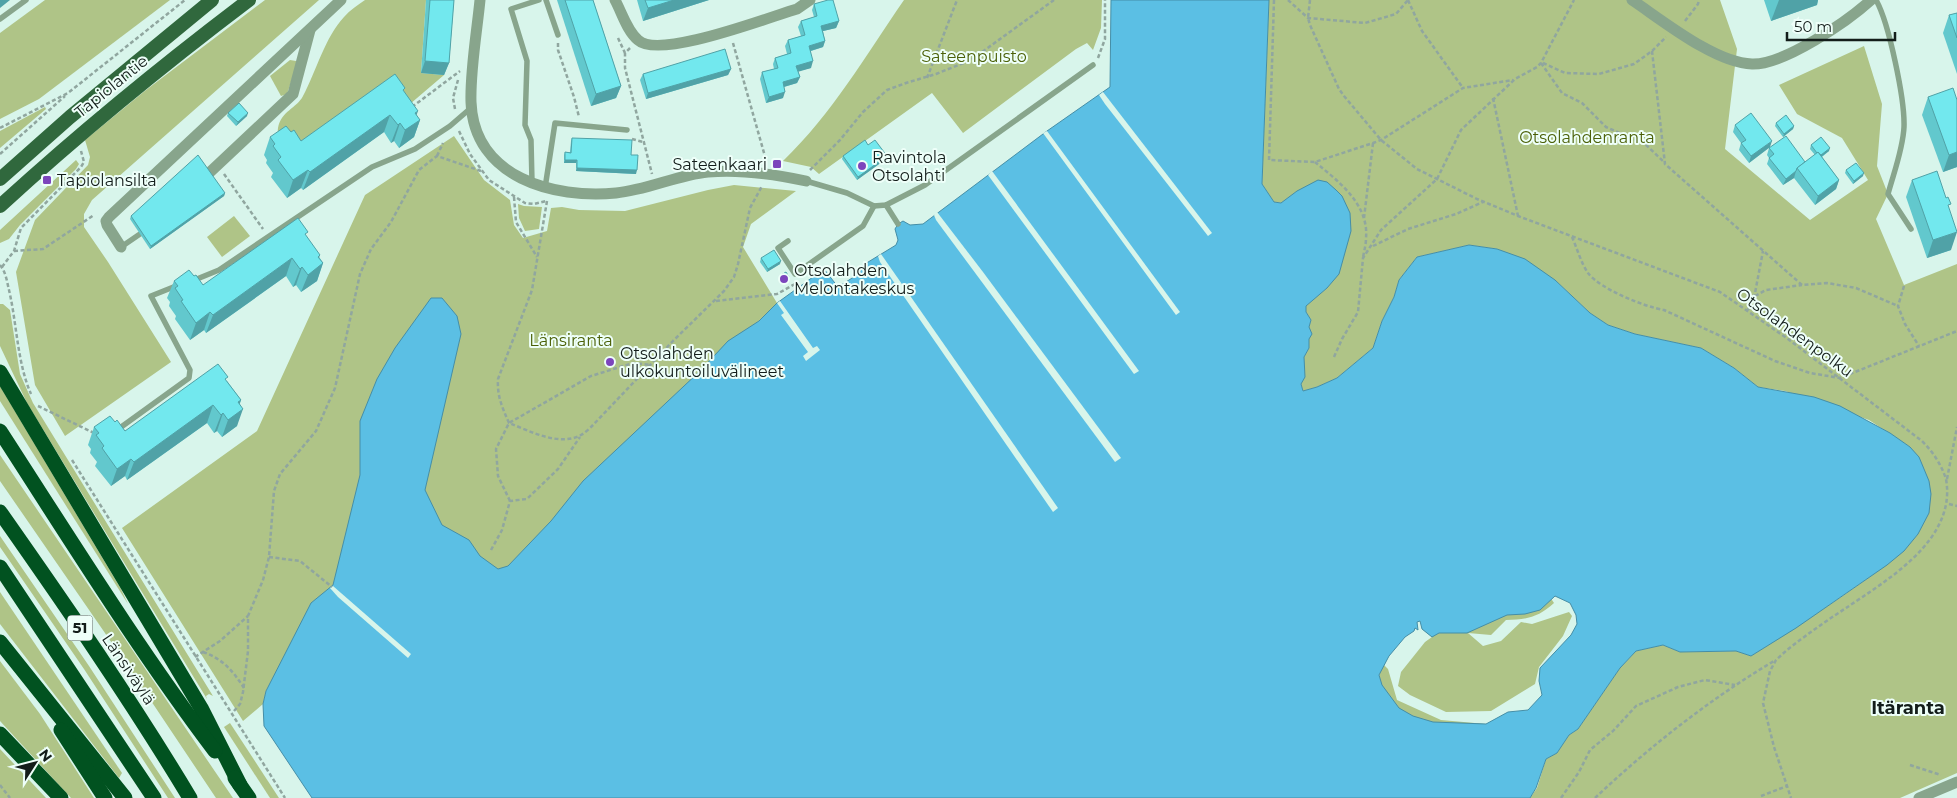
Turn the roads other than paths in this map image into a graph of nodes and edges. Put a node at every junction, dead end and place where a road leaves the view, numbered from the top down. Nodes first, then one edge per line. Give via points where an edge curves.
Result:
1 (26, 0) edge
2 (212, 0) edge
3 (249, 0) edge
4 (341, 0) edge
5 (480, 0) edge
6 (539, 0) edge
7 (546, 0) edge
8 (615, 0) edge
9 (810, 0) edge
10 (1632, 0) edge
11 (1871, 0) edge
12 (1876, 0) edge
13 (0, 19) edge
14 (310, 29) junction
15 (558, 35) road end
16 (1093, 65) road end
17 (472, 108) junction
18 (627, 130) dead end
19 (208, 174) edge
20 (807, 177) joint
21 (0, 179) edge
22 (532, 184) junction
23 (545, 188) junction
24 (886, 205) junction
25 (0, 206) edge
26 (874, 206) junction
27 (898, 224) dead end
28 (1911, 229) dead end
29 (140, 234) edge
30 (788, 241) dead end
31 (121, 247) joint
32 (0, 372) edge
33 (0, 431) edge
34 (110, 435) edge
35 (0, 512) edge
36 (0, 567) edge
37 (0, 642) edge
38 (31, 682) junction
39 (0, 734) edge
40 (158, 745) junction
41 (1952, 779) edge
42 (240, 785) junction
43 (61, 798) edge
44 (105, 798) edge
45 (125, 798) edge
46 (154, 798) edge
47 (190, 798) edge
48 (199, 798) edge
49 (249, 798) edge
50 (1919, 798) edge

1 - 13 lane
2 - 21 main road, Tapiolantie
3 - 25 main road, Tapiolantie via 133,90
4 - 14 street
5 - 17 street
6 - 22 lane via 511,9 528,61 525,125 532,140
7 - 15 lane
8 - 9 street via 632,34 647,46 659,47 688,43 797,9
10 - 11 street via 1721,56 1752,64 1763,63 1809,44 1856,14
12 - 28 lane via 1888,34 1903,110 1902,142 1888,194
14 - 19 street via 293,94
14 - 31 street via 106,221
16 - 24 lane via 925,185
17 - 22 street via 474,122 490,152 504,167
17 - 34 lane via 415,149 372,167 210,275 151,296 190,375 187,381
18 - 23 lane via 555,123
20 - 23 street via 723,171 616,193 577,193
20 - 26 lane
22 - 23 street
24 - 26 lane
24 - 27 lane
26 - 30 lane via 863,226 795,274 778,248
29 - 31 lane
32 - 42 highway via 201,708
33 - 42 highway via 82,559
35 - 40 highway, Länsiväylä / 51
36 - 46 highway, 51
37 - 38 highway
38 - 44 highway
38 - 45 highway
39 - 43 highway
40 - 47 highway, Länsiväylä / 51
40 - 48 highway
41 - 50 street
42 - 49 highway

